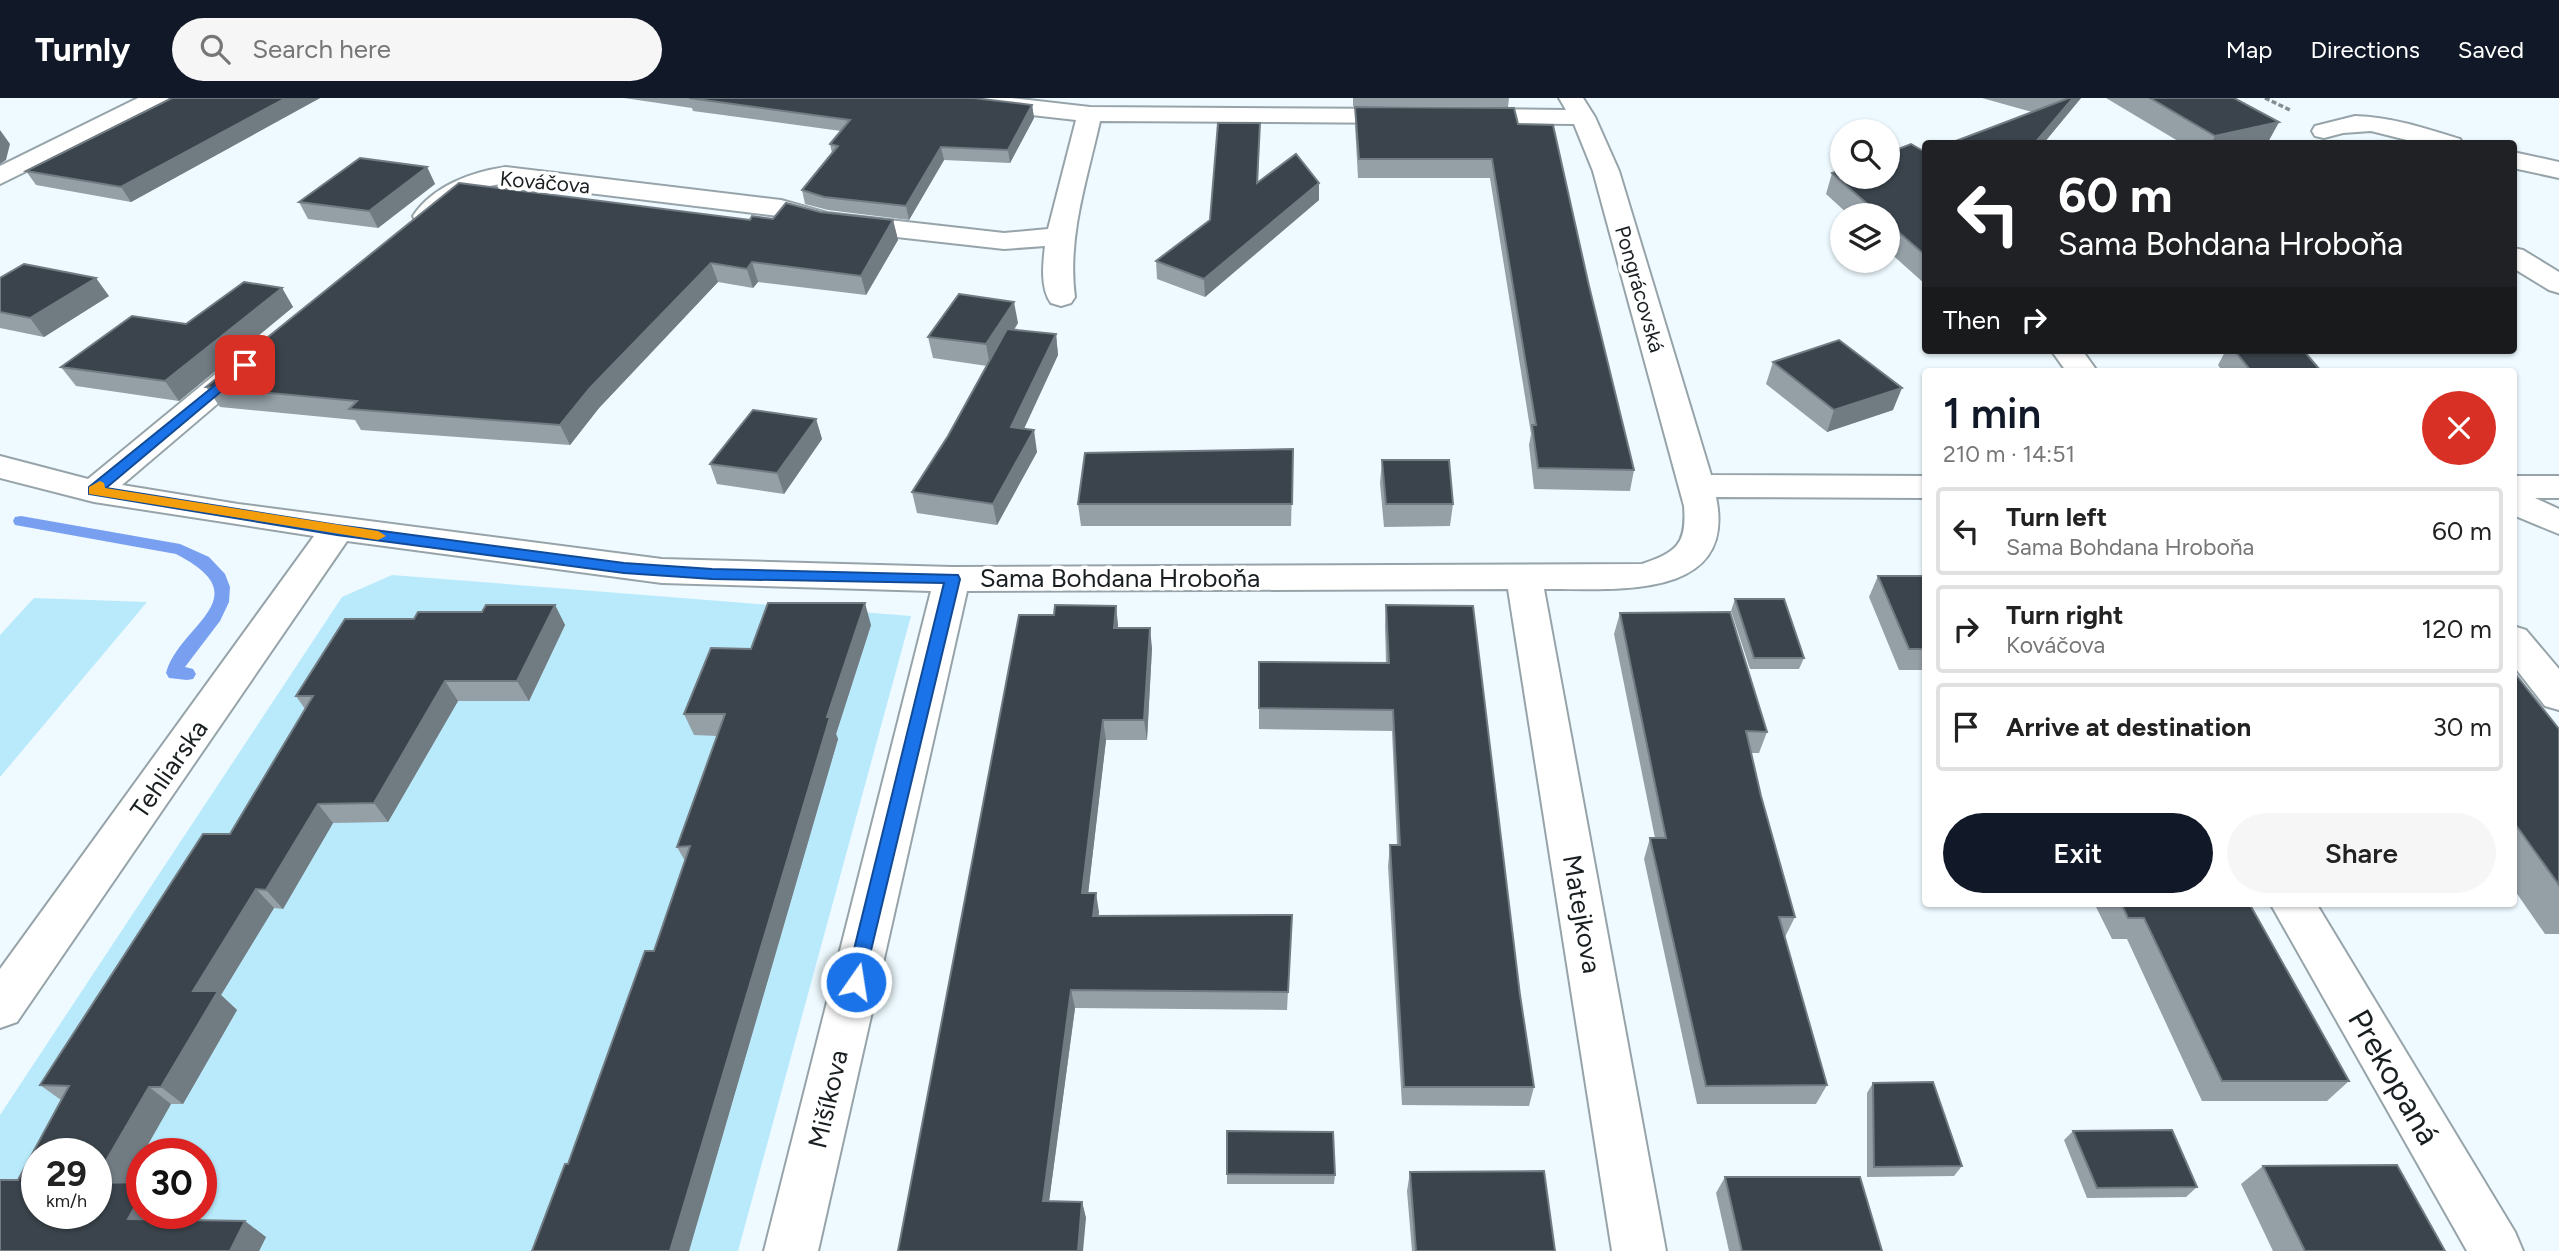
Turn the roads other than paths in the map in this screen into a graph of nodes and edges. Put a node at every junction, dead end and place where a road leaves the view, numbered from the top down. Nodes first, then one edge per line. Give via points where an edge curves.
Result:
1 (158, 98) edge
2 (945, 98) edge
3 (1577, 107) edge
4 (1090, 114) junction
5 (2333, 137) edge
6 (2433, 140) edge
7 (2517, 161) edge
8 (2559, 170) edge
9 (0, 176) edge
10 (405, 233) edge
11 (1060, 236) junction
12 (2517, 258) edge
13 (2559, 284) edge
14 (1061, 297) dead end
15 (277, 339) edge
16 (2069, 354) edge
17 (2080, 368) edge
18 (0, 467) edge
19 (1697, 486) junction
20 (1922, 487) edge
21 (2517, 487) edge
22 (2559, 487) edge
23 (94, 491) junction
24 (2517, 503) edge
25 (2559, 523) edge
26 (337, 530) junction
27 (1524, 577) junction
28 (952, 579) junction
29 (2517, 644) edge
30 (2559, 696) edge
31 (2294, 907) edge
32 (0, 1007) edge
33 (791, 1251) edge
34 (1639, 1251) edge
35 (2496, 1251) edge

1 - 9 street
2 - 4 street
3 - 4 street via 1438,116
3 - 19 street, Pongrácovská via 1606,171
4 - 11 street
5 - 6 street via 2337,125 2359,123
7 - 8 street
10 - 11 street, Kováčova via 458,189 474,180 506,176 781,208 825,221 1004,242
11 - 14 street via 1057,267
12 - 13 street
15 - 23 street
16 - 17 street
18 - 23 street, Sama Bohdana Hroboňa
19 - 20 street
19 - 27 street, Sama Bohdana Hroboňa via 1704,518 1701,540 1689,557 1668,569 1644,576
21 - 22 street
23 - 26 street, Sama Bohdana Hroboňa
24 - 25 street
26 - 28 street, Sama Bohdana Hroboňa via 662,572
26 - 32 street, Tehliarska
27 - 28 street, Sama Bohdana Hroboňa
27 - 34 street, Matejkova
28 - 33 street, Mišíkova
29 - 30 street
31 - 35 street, Prekopaná

